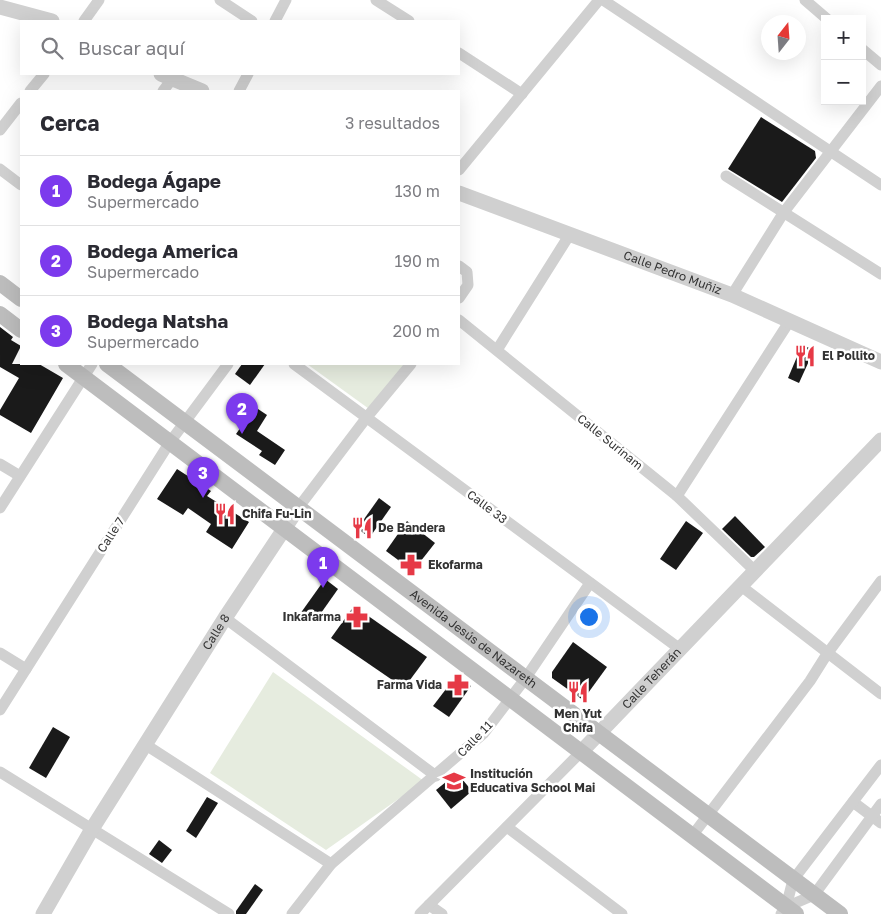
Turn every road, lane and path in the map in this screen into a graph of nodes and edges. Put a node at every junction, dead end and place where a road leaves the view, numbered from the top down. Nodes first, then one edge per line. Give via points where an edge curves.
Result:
1 (99, 0) edge
2 (220, 0) edge
3 (286, 0) edge
4 (376, 0) edge
5 (599, 0) edge
6 (603, 0) edge
7 (805, 0) edge
8 (0, 7) edge
9 (822, 15) edge
10 (48, 20) edge
11 (85, 20) edge
12 (250, 20) edge
13 (276, 20) edge
14 (407, 20) edge
15 (866, 52) edge
16 (460, 54) edge
17 (881, 65) edge
18 (43, 75) edge
19 (247, 75) edge
20 (165, 81) edge
21 (881, 86) edge
22 (31, 90) edge
23 (198, 90) edge
24 (240, 90) edge
25 (522, 94) junction
26 (20, 104) edge
27 (0, 130) edge
28 (832, 151) junction
29 (0, 169) edge
30 (460, 169) edge
31 (726, 176) dead end
32 (19, 183) edge
33 (881, 185) edge
34 (460, 193) edge
35 (784, 212) junction
36 (570, 234) junction
37 (460, 267) edge
38 (881, 274) edge
39 (0, 283) edge
40 (732, 296) junction
41 (460, 297) edge
42 (20, 298) edge
43 (0, 314) edge
44 (460, 321) edge
45 (789, 322) junction
46 (20, 329) edge
47 (497, 350) junction
48 (881, 362) edge
49 (70, 365) edge
50 (107, 365) edge
51 (227, 365) edge
52 (295, 365) edge
53 (410, 365) edge
54 (87, 370) edge
55 (367, 417) junction
56 (185, 422) junction
57 (881, 440) edge
58 (170, 442) junction
59 (0, 464) edge
60 (20, 476) junction
61 (676, 496) junction
62 (0, 508) edge
63 (298, 508) junction
64 (283, 528) junction
65 (755, 571) junction
66 (881, 581) edge
67 (590, 583) junction
68 (741, 586) junction
69 (225, 618) junction
70 (680, 649) junction
71 (0, 653) edge
72 (827, 654) junction
73 (26, 669) junction
74 (525, 679) junction
75 (881, 694) edge
76 (510, 699) junction
77 (0, 710) edge
78 (598, 735) junction
79 (146, 745) junction
80 (581, 752) junction
81 (881, 765) edge
82 (0, 772) edge
83 (436, 776) junction
84 (853, 802) junction
85 (881, 804) edge
86 (707, 816) junction
87 (877, 820) edge
88 (507, 827) junction
89 (92, 829) junction
90 (692, 836) junction
91 (331, 864) junction
92 (794, 880) junction
93 (814, 895) junction
94 (429, 905) junction
95 (788, 912) edge
96 (43, 914) edge
97 (229, 914) edge
98 (292, 914) edge
99 (420, 914) edge
100 (442, 914) edge
101 (622, 914) edge
102 (840, 914) edge

1 - 11 street
2 - 12 street
3 - 13 street
4 - 14 street
5 - 25 street
6 - 28 street
7 - 9 street
8 - 10 street
15 - 17 street
16 - 25 street
18 - 22 street
19 - 24 street
20 - 23 street
21 - 28 street
25 - 30 street
26 - 27 street
28 - 33 street
28 - 35 street
29 - 32 street
31 - 35 street
34 - 36 street, Calle Pedro Muñiz
35 - 38 street
35 - 40 street
36 - 40 street, Calle Pedro Muñiz
36 - 47 street
37 - 41 street via 467,272 468,285
39 - 42 main road
40 - 45 street, Calle Pedro Muñiz
43 - 46 main road
44 - 47 street, Calle Surinam
45 - 48 street, Calle Pedro Muñiz
45 - 61 street
47 - 61 street, Calle Surinam
49 - 54 main road, Avenida Jesús de Nazareth
50 - 56 main road, Avenida Jesús de Nazareth
51 - 56 street, Calle 7
52 - 55 street, Calle 33
53 - 55 street, Calle 8
54 - 58 main road, Avenida Jesús de Nazareth
54 - 60 street
55 - 63 street, Calle 8
55 - 67 street, Calle 33
56 - 58 street, Calle 7
56 - 63 main road, Avenida Jesús de Nazareth
57 - 65 street, Calle Teherán
58 - 64 main road, Avenida Jesús de Nazareth
58 - 73 street, Calle 7
59 - 60 street
60 - 62 street
61 - 65 street, Calle Surinam
63 - 64 street, Calle 8
63 - 74 main road, Avenida Jesús de Nazareth
64 - 69 street, Calle 8
64 - 76 main road, Avenida Jesús de Nazareth
65 - 68 street, Calle Teherán
66 - 72 street
67 - 70 street, Calle 33
67 - 74 street, Calle 11
68 - 70 street, Calle Teherán
68 - 72 street
69 - 79 street, Calle 8
69 - 83 street
70 - 78 street, Calle Teherán
71 - 73 street
72 - 75 street
72 - 86 street
73 - 77 street, Calle 7
74 - 76 street, Calle 11
74 - 78 main road, Avenida Jesús de Nazareth
76 - 80 main road, Avenida Jesús de Nazareth
76 - 83 street, Calle 11 via 484,732
78 - 80 street, Calle Teherán
78 - 86 main road, Avenida Jesús de Nazareth
79 - 89 street, Calle 8
79 - 91 street
80 - 88 street, Calle Teherán
80 - 90 main road, Avenida Jesús de Nazareth
81 - 84 street
82 - 89 street
83 - 91 street, Calle 11
84 - 87 street
84 - 92 street
85 - 87 street
86 - 90 street
86 - 92 main road, Avenida Jesús de Nazareth
87 - 93 street
88 - 94 street, Calle Teherán
88 - 101 street
89 - 96 street, Calle 8
89 - 97 street
90 - 95 main road, Avenida Jesús de Nazareth
91 - 98 street, Calle 11
92 - 93 main road, Avenida Jesús de Nazareth
92 - 95 street
93 - 95 street
93 - 102 main road, Avenida Jesús de Nazareth
94 - 99 street, Calle Teherán
94 - 100 street

